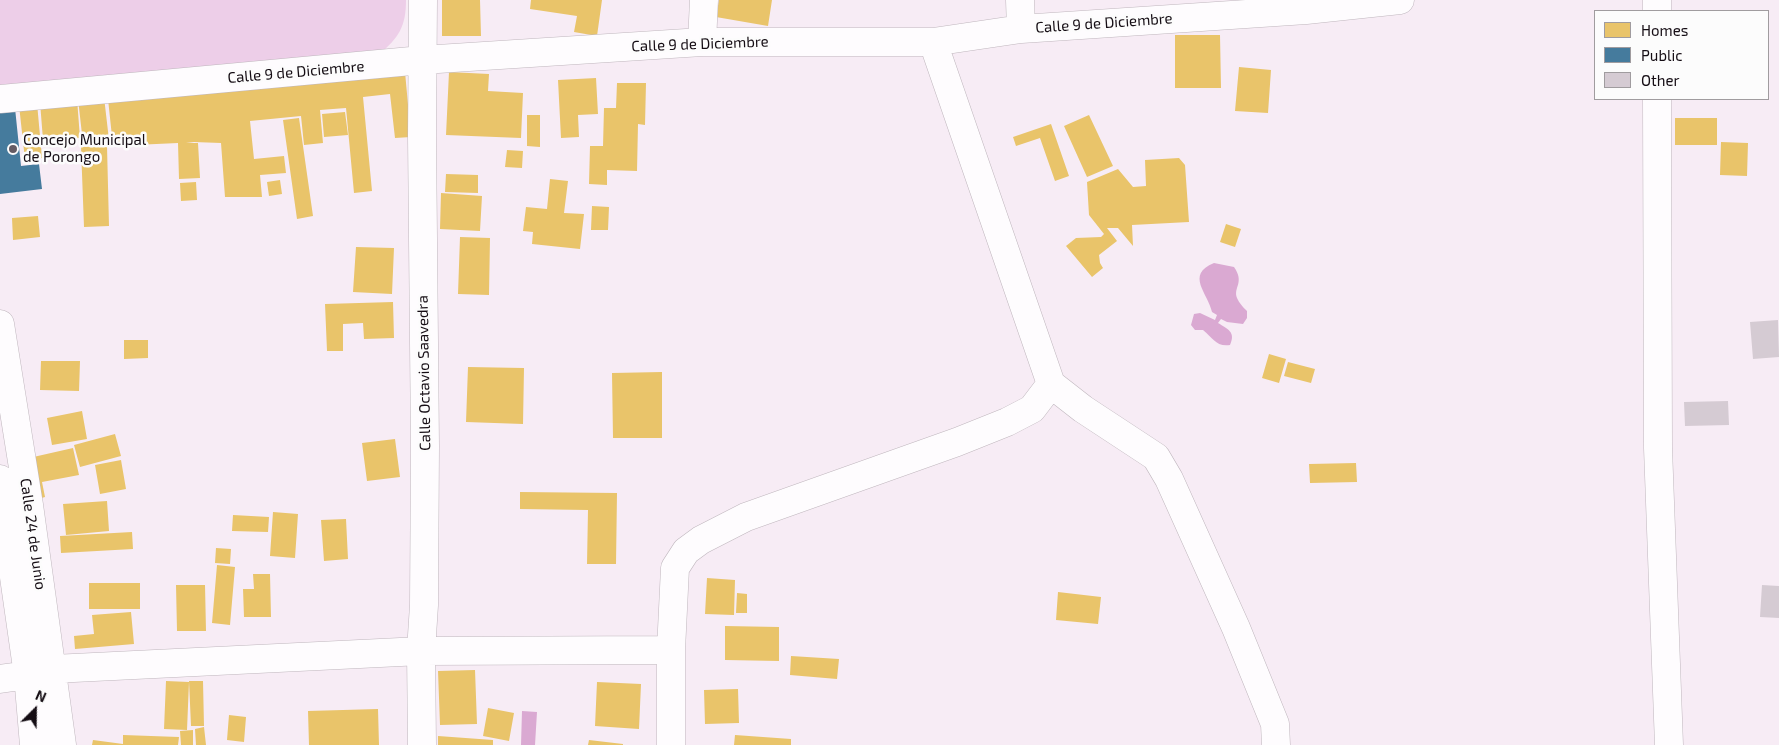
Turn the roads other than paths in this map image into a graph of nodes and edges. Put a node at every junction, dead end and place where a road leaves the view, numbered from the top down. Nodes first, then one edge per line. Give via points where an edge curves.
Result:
1 (424, 0) edge
2 (704, 0) edge
3 (1020, 0) edge
4 (1400, 0) edge
5 (1306, 5) edge
6 (1022, 29) junction
7 (702, 42) junction
8 (933, 42) junction
9 (422, 60) junction
10 (0, 99) edge
11 (1658, 100) edge
12 (0, 324) edge
13 (1051, 384) junction
14 (0, 480) edge
15 (671, 650) junction
16 (421, 651) junction
17 (40, 672) junction
18 (0, 679) edge
19 (34, 745) edge
20 (62, 745) edge
21 (422, 745) edge
22 (671, 745) edge
23 (1276, 745) edge
24 (1669, 745) edge

1 - 9 street, Calle Octavio Saavedra
2 - 7 street
3 - 6 street
4 - 5 street, Calle 9 de Diciembre
5 - 6 street, Calle 9 de Diciembre
6 - 8 street, Calle 9 de Diciembre
7 - 8 street, Calle 9 de Diciembre
7 - 9 street, Calle 9 de Diciembre
8 - 13 street
9 - 10 street, Calle 9 de Diciembre
9 - 16 street, Calle Octavio Saavedra via 425,466
11 - 24 street via 1658,448
12 - 17 street, Calle 24 de Junio via 29,505
13 - 15 street via 1032,409 1007,422 746,517 701,540 686,551 675,568
13 - 23 street via 1156,457 1236,628 1275,724
14 - 17 street, Calle 24 de Junio
15 - 16 street
15 - 22 street
16 - 17 street
16 - 21 street, Calle Octavio Saavedra
17 - 18 street
17 - 19 street, Calle 24 de Junio
17 - 20 street, Calle 24 de Junio

